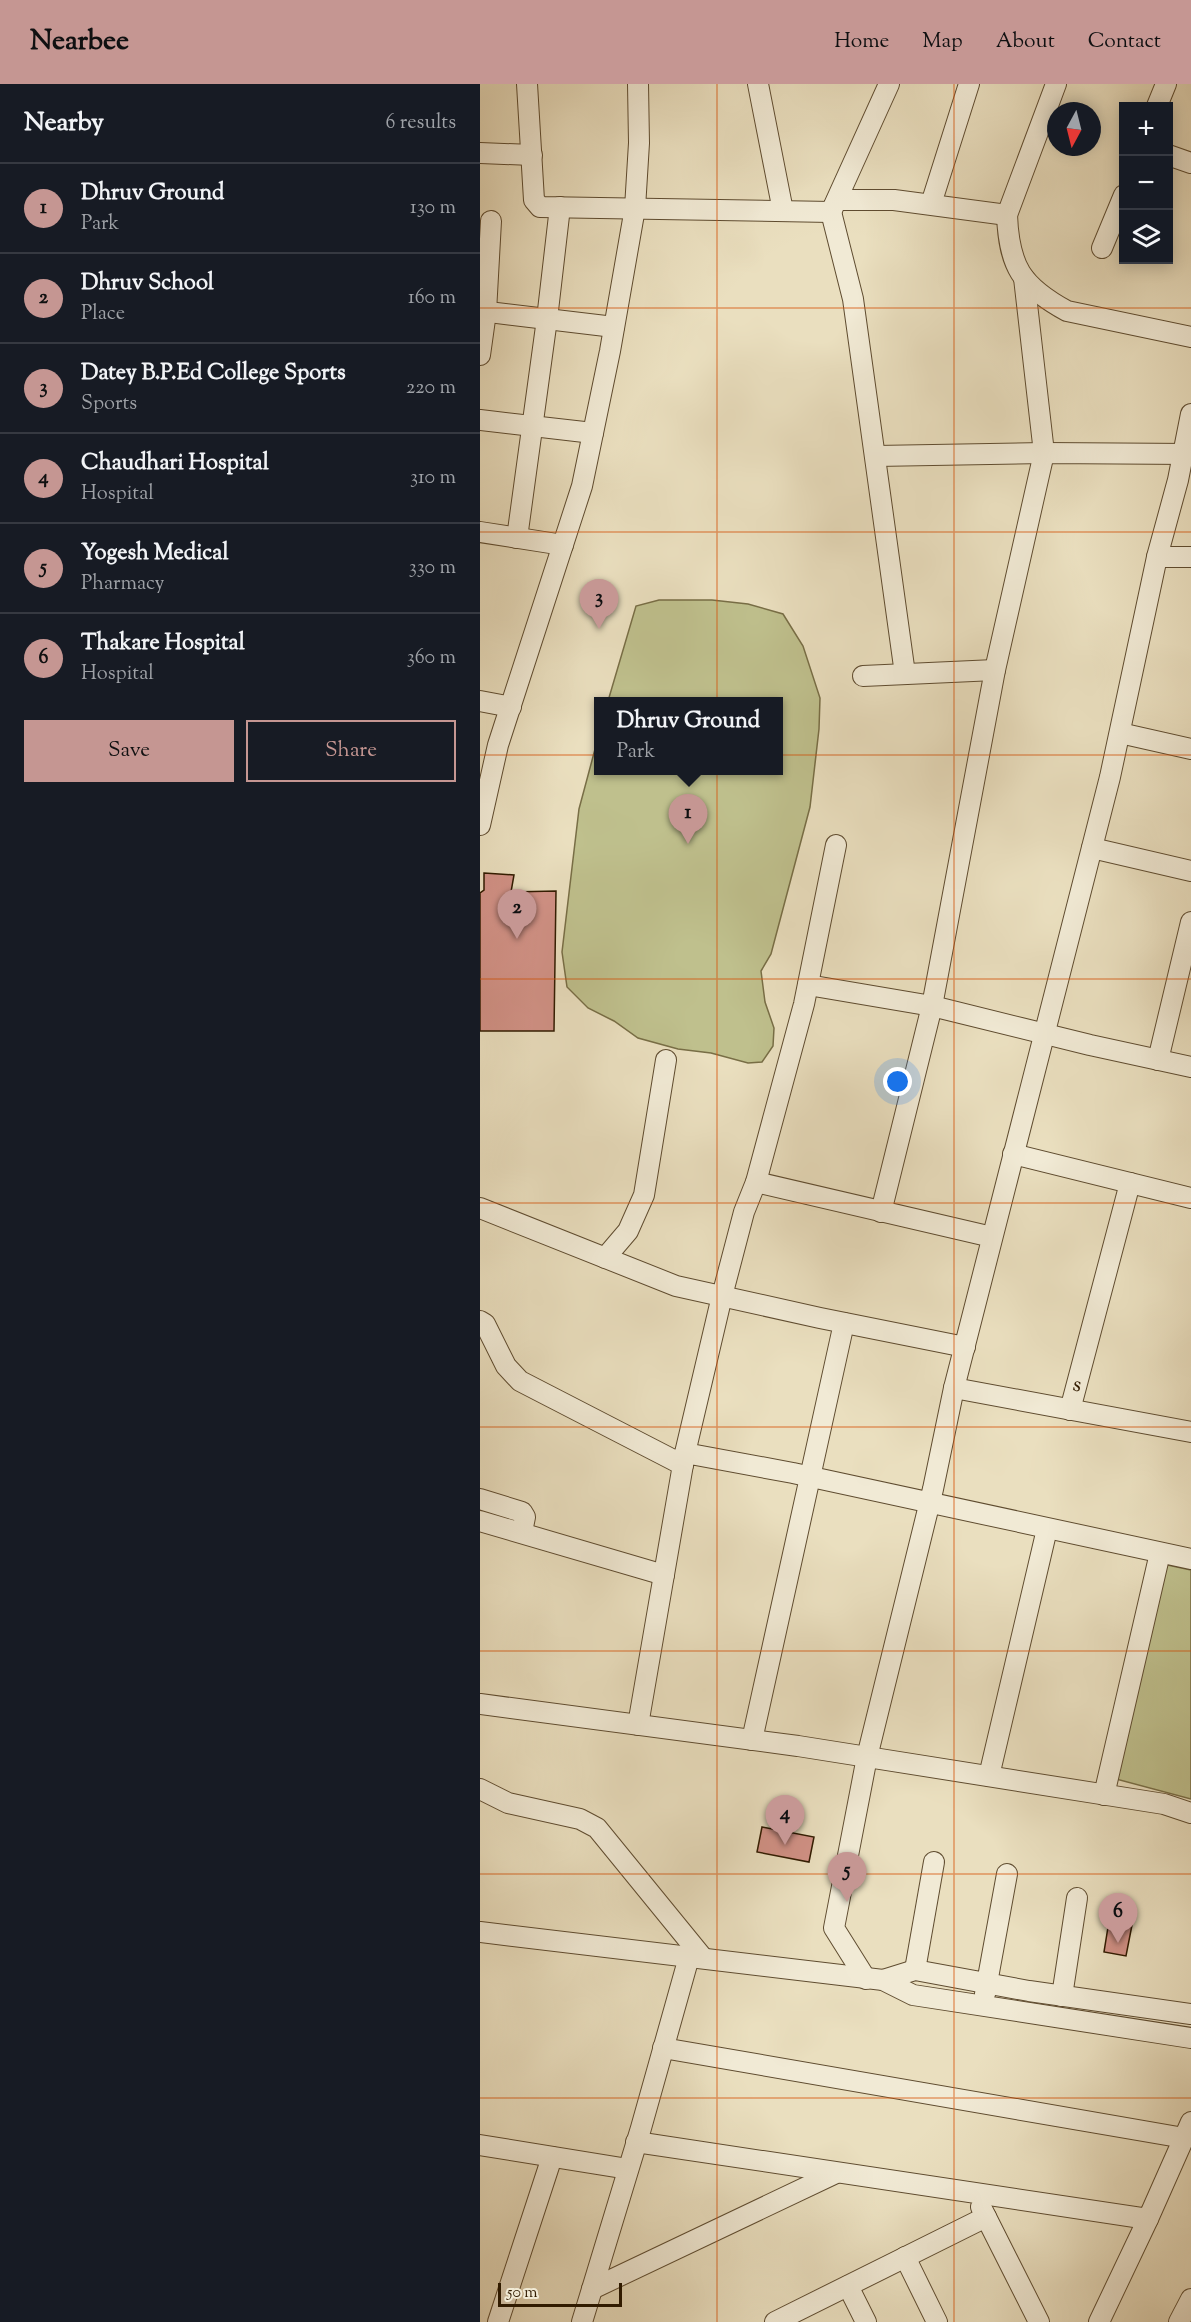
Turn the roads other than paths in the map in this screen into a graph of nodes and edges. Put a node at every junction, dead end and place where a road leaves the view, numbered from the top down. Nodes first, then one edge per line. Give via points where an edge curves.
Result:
1 (527, 84) edge
2 (638, 84) edge
3 (889, 84) edge
4 (969, 84) edge
5 (1056, 84) edge
6 (1166, 84) edge
7 (759, 85) edge
8 (1159, 102) edge
9 (480, 153) edge
10 (532, 154) junction
11 (1171, 156) edge
12 (1191, 163) edge
13 (931, 204) junction
14 (834, 206) junction
15 (560, 207) junction
16 (1119, 207) edge
17 (635, 208) junction
18 (783, 212) junction
19 (1006, 215) junction
20 (491, 221) dead end
21 (1102, 248) dead end
22 (1024, 278) junction
23 (483, 312) edge
24 (548, 319) junction
25 (614, 327) junction
26 (1191, 337) edge
27 (480, 355) edge
28 (1191, 414) edge
29 (480, 420) edge
30 (534, 426) junction
31 (593, 433) junction
32 (1044, 453) junction
33 (1187, 454) edge
34 (876, 456) junction
35 (480, 532) edge
36 (517, 538) junction
37 (563, 545) junction
38 (1157, 557) junction
39 (1191, 557) edge
40 (995, 670) junction
41 (905, 674) junction
42 (863, 676) dead end
43 (480, 701) edge
44 (511, 707) junction
45 (1120, 733) junction
46 (1191, 749) edge
47 (480, 825) edge
48 (836, 845) dead end
49 (1092, 848) junction
50 (1191, 871) edge
51 (1191, 922) edge
52 (808, 986) junction
53 (932, 1006) junction
54 (1044, 1033) junction
55 (666, 1060) dead end
56 (1158, 1060) junction
57 (1191, 1067) edge
58 (1013, 1154) junction
59 (756, 1182) junction
60 (1130, 1183) junction
61 (1191, 1198) edge
62 (480, 1209) edge
63 (881, 1212) junction
64 (992, 1237) junction
65 (605, 1258) junction
66 (722, 1296) junction
67 (480, 1321) edge
68 (844, 1323) junction
69 (964, 1347) junction
70 (954, 1388) junction
71 (1070, 1410) junction
72 (1191, 1432) edge
73 (684, 1459) junction
74 (811, 1477) junction
75 (480, 1500) edge
76 (929, 1503) junction
77 (480, 1521) edge
78 (1047, 1529) junction
79 (522, 1532) junction
80 (1160, 1553) junction
81 (1191, 1559) edge
82 (664, 1575) junction
83 (480, 1704) edge
84 (638, 1725) junction
85 (752, 1740) junction
86 (867, 1757) junction
87 (989, 1776) junction
88 (480, 1789) edge
89 (1104, 1795) junction
90 (1191, 1813) edge
91 (934, 1863) dead end
92 (1007, 1874) dead end
93 (1077, 1898) dead end
94 (480, 1932) edge
95 (696, 1958) junction
96 (915, 1970) junction
97 (874, 1980) junction
98 (987, 1983) junction
99 (1062, 1995) junction
100 (983, 2006) junction
101 (1191, 2014) edge
102 (1191, 2038) edge
103 (663, 2048) junction
104 (1188, 2130) edge
105 (636, 2142) junction
106 (480, 2145) edge
107 (552, 2157) junction
108 (628, 2169) junction
109 (836, 2173) junction
110 (974, 2194) junction
111 (986, 2217) junction
112 (1148, 2219) junction
113 (905, 2258) junction
114 (848, 2286) junction
115 (592, 2289) junction
116 (1191, 2298) edge
117 (498, 2322) edge
118 (582, 2322) edge
119 (775, 2322) edge
120 (866, 2322) edge
121 (937, 2322) edge
122 (1040, 2322) edge
123 (1099, 2322) edge
124 (1179, 2322) edge

1 - 10 street
2 - 17 street
3 - 14 street
4 - 13 street
5 - 19 street
6 - 8 street
7 - 18 street
9 - 10 street
10 - 15 street via 536,205
11 - 12 street
13 - 14 street via 894,200
13 - 19 street
14 - 18 street
14 - 34 street via 853,299
15 - 17 street
15 - 24 street
16 - 21 street
17 - 18 street
17 - 25 street
19 - 22 street via 1008,245
20 - 23 street
22 - 26 street via 1067,311
22 - 32 street
23 - 24 street
23 - 27 street
24 - 25 street
24 - 30 street
25 - 31 street
28 - 33 street
29 - 30 street
30 - 31 street
30 - 36 street
31 - 37 street via 582,486
32 - 33 street
32 - 34 street
32 - 40 street
33 - 38 street
34 - 41 street
35 - 36 street
36 - 37 street
37 - 44 street
38 - 39 street
38 - 45 street
40 - 41 street
40 - 53 street
41 - 42 street
43 - 44 street
44 - 47 street
45 - 46 street
45 - 49 street
48 - 52 street
49 - 50 street
49 - 54 street
51 - 56 street
52 - 53 street
52 - 59 street
53 - 54 street
53 - 63 street
54 - 56 street
54 - 58 street
55 - 65 street via 644,1195 628,1231
56 - 57 street
58 - 60 street
58 - 64 street
59 - 63 street
59 - 66 street
60 - 61 street
60 - 71 street
62 - 65 street
63 - 64 street
64 - 69 street
65 - 66 street via 676,1286
66 - 68 street
66 - 73 street
67 - 73 street via 516,1378
68 - 69 street
68 - 74 street
69 - 70 street
70 - 71 street, s
70 - 76 street
71 - 72 street, s
73 - 74 street
73 - 82 street
74 - 76 street
74 - 85 street
75 - 79 street via 522,1512
76 - 78 street
76 - 86 street
77 - 79 street
78 - 80 street
78 - 87 street
79 - 82 street
80 - 81 street
80 - 89 street
82 - 84 street
83 - 84 street
84 - 85 street
85 - 86 street
86 - 87 street
86 - 97 street via 834,1928
87 - 89 street
88 - 95 street via 508,1803 580,1819 597,1828
89 - 90 street via 1164,1804
91 - 96 street
92 - 98 street
93 - 99 street
94 - 95 street
95 - 97 street
95 - 103 street
96 - 97 street
96 - 98 street
97 - 100 street via 913,1995
98 - 99 street
98 - 100 street
99 - 101 street
100 - 102 street
103 - 104 street
103 - 105 street
104 - 112 street
105 - 108 street
105 - 109 street
106 - 107 street
107 - 108 street
107 - 117 street
108 - 115 street
109 - 110 street
109 - 115 street
110 - 111 street
110 - 112 street
111 - 113 street
111 - 122 street
112 - 123 street
113 - 114 street
113 - 121 street
114 - 119 street
114 - 120 street
115 - 118 street
116 - 124 street

